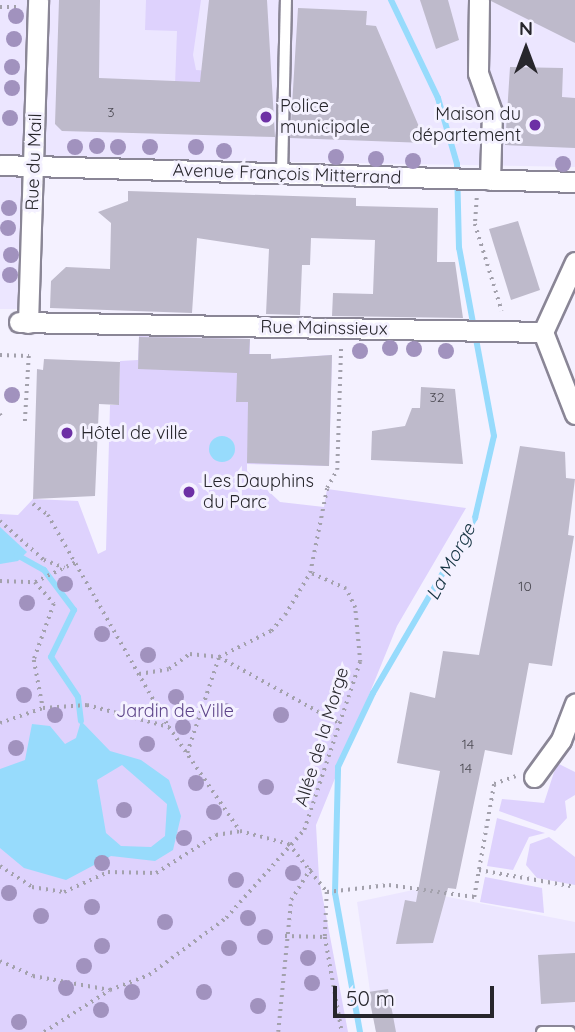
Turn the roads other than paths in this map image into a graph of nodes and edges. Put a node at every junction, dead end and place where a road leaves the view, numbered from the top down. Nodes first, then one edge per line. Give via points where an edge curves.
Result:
1 (38, 0) edge
2 (286, 0) edge
3 (479, 0) edge
4 (0, 165) edge
5 (34, 166) junction
6 (282, 174) junction
7 (490, 180) junction
8 (575, 182) edge
9 (575, 262) edge
10 (24, 323) joint
11 (543, 332) junction
12 (575, 414) edge
13 (575, 704) edge
14 (568, 743) edge
15 (534, 777) road end
16 (542, 1032) edge
17 (570, 1032) edge

1 - 5 street, Rue du Mail
2 - 6 lane
3 - 7 street via 478,73 492,112
4 - 5 street, Avenue François Mitterrand
5 - 6 street, Avenue François Mitterrand
5 - 10 street, Rue du Mail
6 - 7 street, Avenue François Mitterrand
7 - 8 street, Avenue François Mitterrand
9 - 11 street
10 - 11 street, Rue Mainssieux
11 - 12 street
13 - 14 street
14 - 15 street
16 - 17 lane

